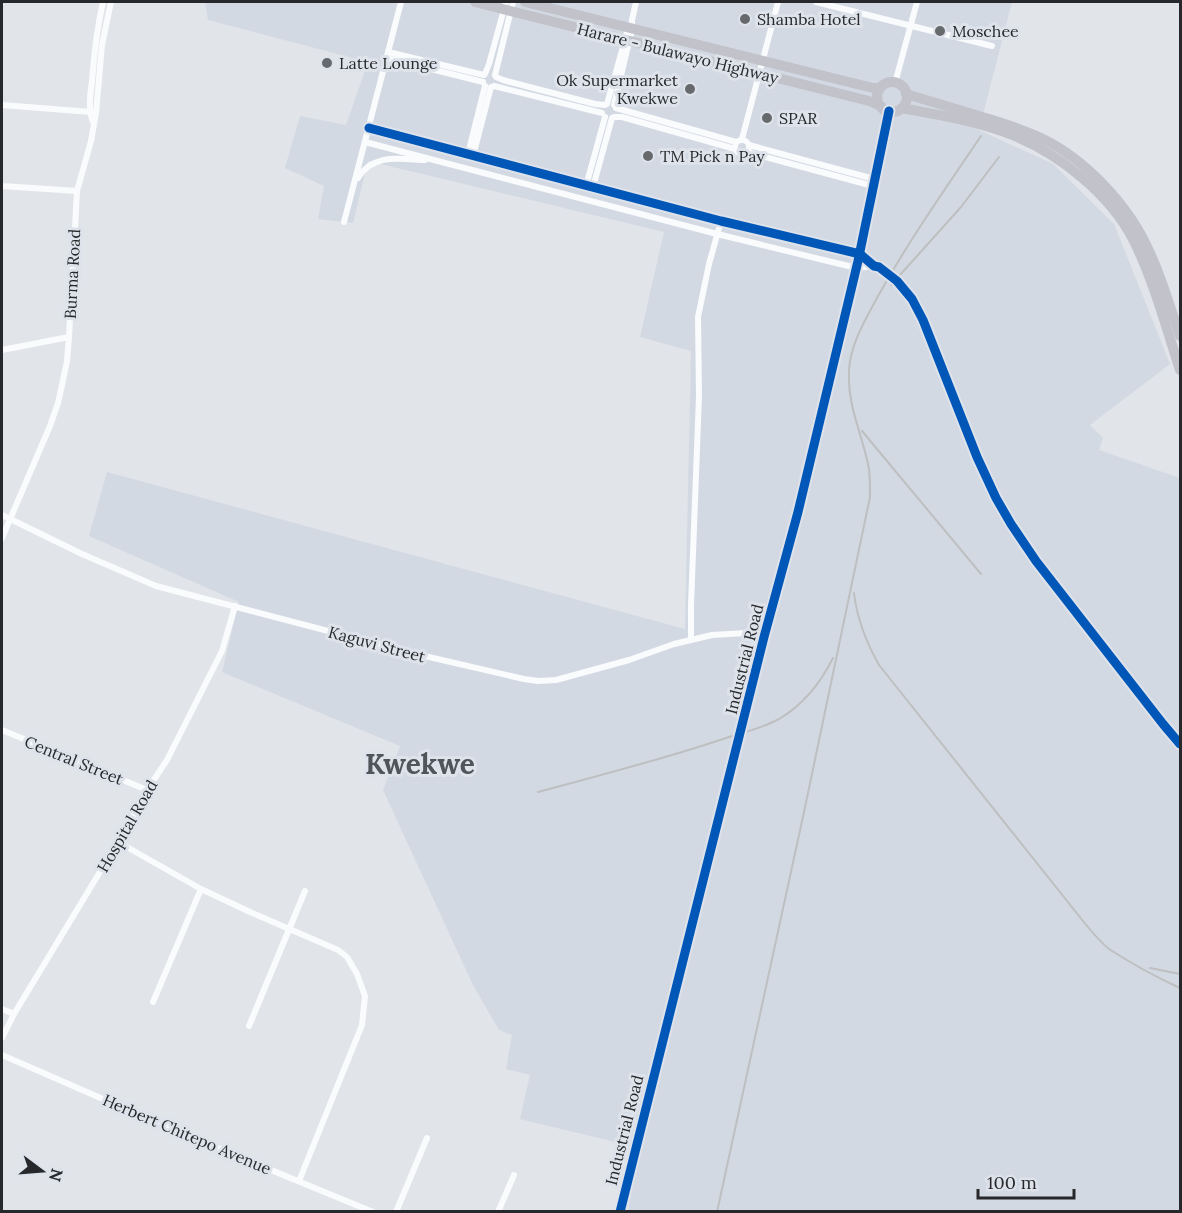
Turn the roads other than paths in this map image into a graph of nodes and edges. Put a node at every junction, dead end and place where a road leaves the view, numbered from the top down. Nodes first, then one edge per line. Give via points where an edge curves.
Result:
1 (104, 2) edge
2 (111, 2) edge
3 (401, 2) edge
4 (475, 2) edge
5 (525, 2) edge
6 (636, 2) edge
7 (778, 2) edge
8 (816, 2) edge
9 (917, 2) edge
10 (508, 6) edge
11 (911, 25) junction
12 (630, 26) junction
13 (626, 40) junction
14 (992, 46) dead end
15 (388, 55) junction
16 (762, 62) junction
17 (759, 74) junction
18 (496, 76) junction
19 (836, 80) junction
20 (487, 82) junction
21 (895, 83) junction
22 (880, 88) junction
23 (832, 92) junction
24 (906, 94) junction
25 (2, 105) edge
26 (611, 105) junction
27 (902, 108) junction
28 (885, 109) junction
29 (943, 111) junction
30 (93, 112) junction
31 (608, 116) junction
32 (369, 128) junction
33 (365, 142) junction
34 (738, 144) junction
35 (748, 149) junction
36 (470, 155) junction
37 (440, 161) junction
38 (874, 183) junction
39 (354, 184) junction
40 (2, 186) edge
41 (590, 187) junction
42 (77, 191) junction
43 (642, 200) junction
44 (638, 213) junction
45 (721, 221) junction
46 (344, 222) dead end
47 (717, 234) junction
48 (860, 254) junction
49 (874, 266) junction
50 (857, 268) junction
51 (69, 336) junction
52 (1180, 336) edge
53 (2, 350) edge
54 (1180, 370) edge
55 (2, 515) edge
56 (10, 519) junction
57 (2, 538) edge
58 (235, 606) junction
59 (764, 637) junction
60 (691, 640) junction
61 (2, 730) edge
62 (1180, 744) edge
63 (147, 790) junction
64 (118, 842) junction
65 (201, 889) junction
66 (305, 891) dead end
67 (288, 928) junction
68 (153, 1002) dead end
69 (2, 1009) edge
70 (14, 1014) junction
71 (249, 1026) dead end
72 (2, 1038) edge
73 (2, 1055) edge
74 (427, 1138) dead end
75 (514, 1175) dead end
76 (299, 1180) junction
77 (373, 1212) edge
78 (396, 1212) edge
79 (498, 1212) edge
80 (620, 1212) edge

1 - 30 street via 96,39
2 - 30 street
3 - 15 street
4 - 10 highway, Harare - Bulawayo Highway
5 - 12 highway, Harare - Bulawayo Highway
6 - 12 street
7 - 16 street
8 - 11 street
9 - 11 street
10 - 13 highway, Harare - Bulawayo Highway
10 - 18 street
10 - 20 street
11 - 14 street
11 - 21 street
12 - 13 street
12 - 16 highway, Harare - Bulawayo Highway
13 - 17 highway, Harare - Bulawayo Highway
13 - 26 street
15 - 20 street
15 - 32 street
16 - 17 street
16 - 19 highway, Harare - Bulawayo Highway
17 - 23 highway, Harare - Bulawayo Highway
17 - 34 street
18 - 20 street via 497,82
18 - 20 street via 490,72
18 - 26 street
19 - 22 highway, Harare - Bulawayo Highway
19 - 23 highway
20 - 31 street
20 - 36 street
21 - 22 highway, Harare - Bulawayo Highway
21 - 24 highway
22 - 28 highway via 877,98
23 - 28 highway, Harare - Bulawayo Highway
24 - 27 highway
24 - 29 highway
25 - 30 street
26 - 31 street via 616,113
26 - 31 street via 602,109
26 - 34 street
27 - 28 highway
27 - 29 highway
28 - 38 street, Industrial Road
29 - 52 highway via 1017,127 1065,151 1097,178 1137,228
29 - 54 highway via 1029,143 1096,190 1132,239
30 - 42 street, Burma Road via 91,141
31 - 34 street
31 - 41 street
32 - 33 street
32 - 36 street
33 - 37 street
33 - 39 street
34 - 35 street via 747,141
34 - 35 street via 740,154
35 - 38 street
36 - 41 street
37 - 39 street via 375,162
37 - 44 street
38 - 48 street, Industrial Road
39 - 46 street
40 - 42 street
41 - 43 street
42 - 51 street, Burma Road
43 - 44 street
43 - 45 street
44 - 47 street
45 - 47 street
45 - 48 street
47 - 50 street
47 - 60 street via 698,316
48 - 49 street
48 - 50 street, Industrial Road
49 - 50 street
49 - 62 street via 897,281 912,299 984,475 1011,524
50 - 59 street, Industrial Road
51 - 53 street
51 - 56 street, Burma Road via 58,403
55 - 56 street, Kaguvi Street
56 - 57 street, Burma Road
56 - 58 street, Kaguvi Street via 156,586
58 - 60 street, Kaguvi Street via 439,660 538,681 556,680
58 - 63 street, Hospital Road via 222,651 167,760
59 - 60 street, Kaguvi Street via 730,633
59 - 80 street, Industrial Road
61 - 63 street, Central Street
63 - 64 street, Hospital Road
64 - 65 street
64 - 70 street, Hospital Road
65 - 67 street
65 - 68 street
66 - 67 street
67 - 71 street
67 - 76 street via 347,957 365,996 362,1025
69 - 70 street
70 - 72 street, Hospital Road
73 - 76 street, Herbert Chitepo Avenue
74 - 78 street
75 - 79 street
76 - 77 street, Herbert Chitepo Avenue

